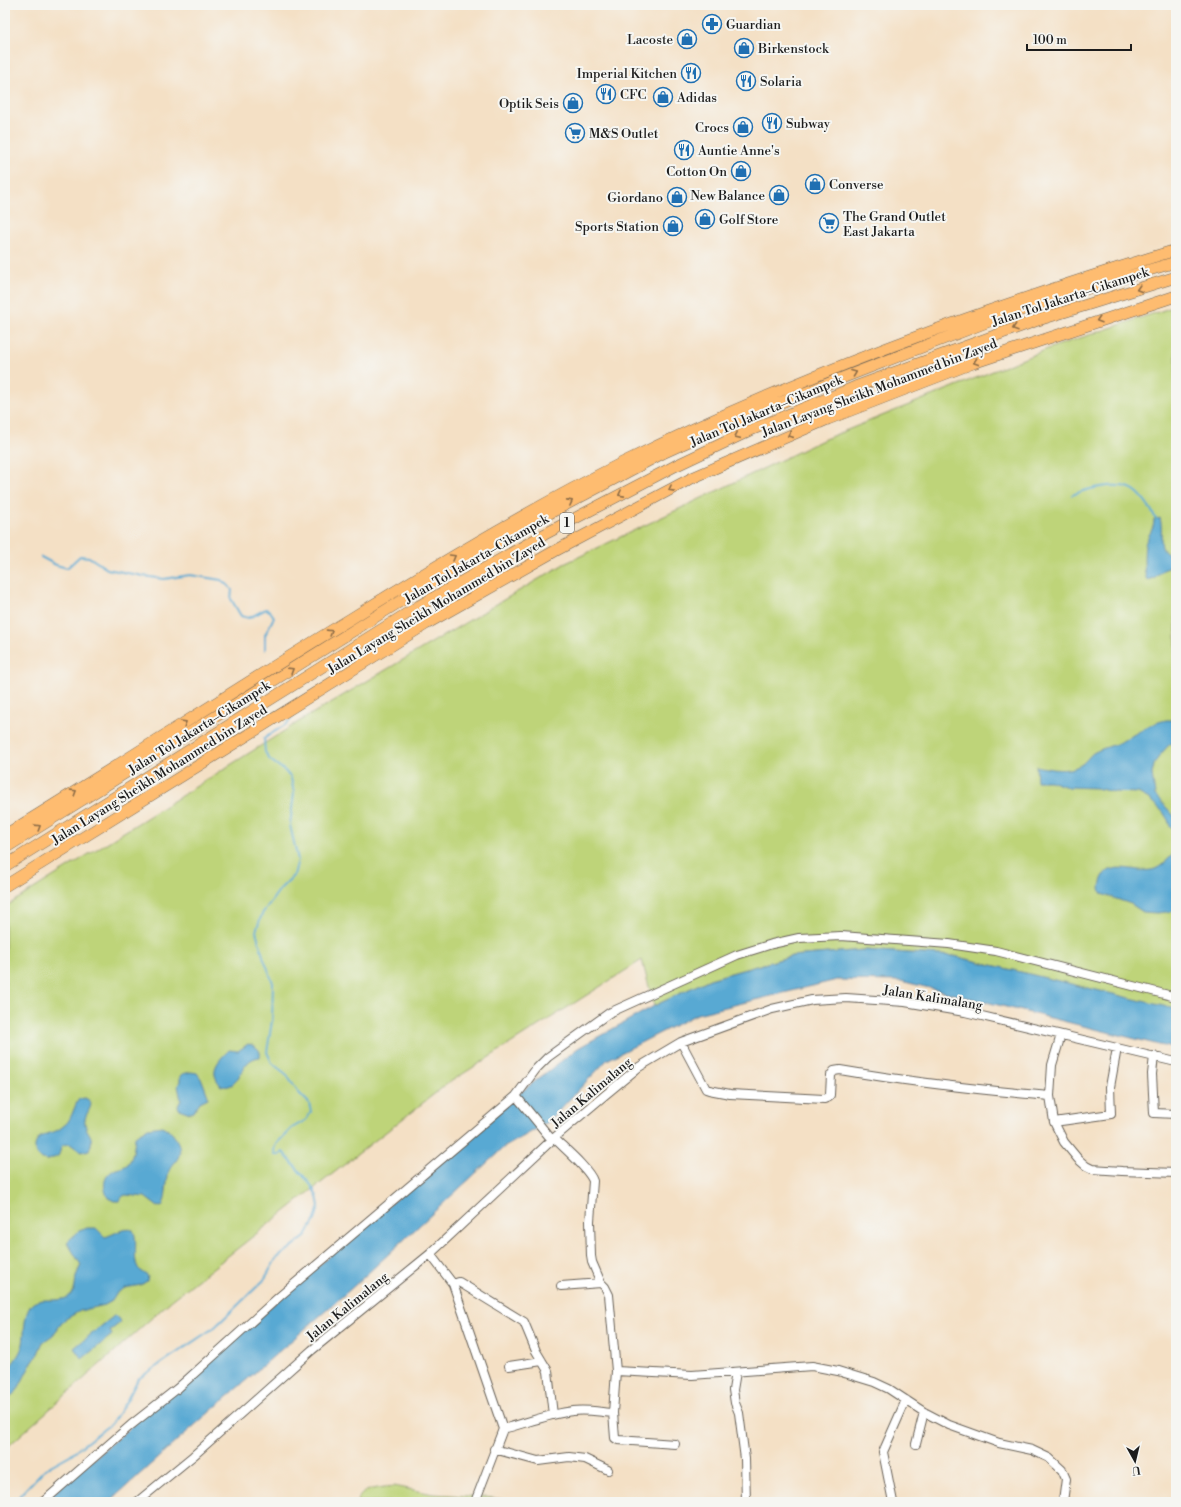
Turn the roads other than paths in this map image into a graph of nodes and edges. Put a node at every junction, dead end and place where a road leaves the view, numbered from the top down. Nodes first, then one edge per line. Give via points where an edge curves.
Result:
1 (1176, 250) edge
2 (1176, 262) edge
3 (1176, 277) edge
4 (1176, 296) edge
5 (5, 835) edge
6 (5, 848) edge
7 (5, 866) edge
8 (5, 886) edge
9 (1176, 997) edge
10 (1061, 1035) junction
11 (681, 1042) junction
12 (1117, 1048) junction
13 (1154, 1056) junction
14 (1176, 1062) edge
15 (1050, 1096) junction
16 (518, 1099) junction
17 (1176, 1114) edge
18 (1054, 1122) junction
19 (552, 1137) junction
20 (1176, 1173) edge
21 (430, 1254) junction
22 (601, 1283) junction
23 (453, 1284) junction
24 (561, 1286) dead end
25 (542, 1361) junction
26 (509, 1366) dead end
27 (616, 1371) junction
28 (736, 1372) junction
29 (906, 1400) junction
30 (924, 1412) junction
31 (613, 1413) junction
32 (553, 1415) junction
33 (503, 1428) junction
34 (675, 1444) dead end
35 (916, 1444) dead end
36 (494, 1449) junction
37 (608, 1470) dead end
38 (43, 1502) edge
39 (137, 1502) edge
40 (475, 1502) edge
41 (746, 1502) edge
42 (893, 1502) edge
43 (1063, 1502) edge

5 -> 1 highway, 1 via 403,587 510,524 620,464 733,410 832,369 1033,295
6 -> 2 highway, Jalan Tol Jakarta–Cikampek / 1 via 452,569 665,452 722,426 957,333 1082,290
3 -> 7 highway, Jalan Tol Jakarta–Cikampek / 1 via 1035,321 884,376 751,430 675,466 545,534 419,606
4 -> 8 highway, Jalan Layang Sheikh Mohammed bin Zayed / 1 via 973,363 828,419 692,478 426,624
9 - 16 street via 989,950 949,944 841,936 799,938 737,955 609,1013 548,1057 536,1069
10 - 11 street, Jalan Kalimalang via 965,1012 905,1002 846,998 792,1003
10 - 12 street, Jalan Kalimalang
10 - 15 street via 1052,1065
11 - 15 street via 706,1089 730,1094 824,1099 830,1095 831,1075 834,1071 840,1070 896,1080
11 - 19 street, Jalan Kalimalang via 639,1067
12 - 13 street, Jalan Kalimalang
12 - 18 street via 1110,1087 1111,1114
13 - 14 street, Jalan Kalimalang
13 - 17 street via 1154,1113
15 - 18 street
16 - 19 street
16 - 38 street via 286,1291 178,1388 131,1425
18 - 20 street via 1064,1142 1088,1168
19 - 21 street, Jalan Kalimalang
19 - 22 street via 591,1178 591,1256
21 - 23 street
21 - 39 street, Jalan Kalimalang via 312,1350
22 - 24 street
22 - 27 street via 609,1295
23 - 25 street via 459,1282 524,1322
23 - 33 street
25 - 26 street
25 - 32 street via 548,1370
27 - 28 street via 692,1375
27 - 31 street
28 - 29 street via 812,1366 874,1382
28 - 41 street via 733,1390 745,1459
29 - 30 street
29 - 42 street via 883,1452
30 - 35 street
30 - 43 street via 949,1425 999,1443 1032,1450 1049,1458 1062,1470 1066,1479
31 - 32 street via 580,1411
31 - 34 street via 615,1438 618,1440
32 - 33 street
33 - 36 street
36 - 37 street via 538,1461 569,1457 585,1459
36 - 40 street

